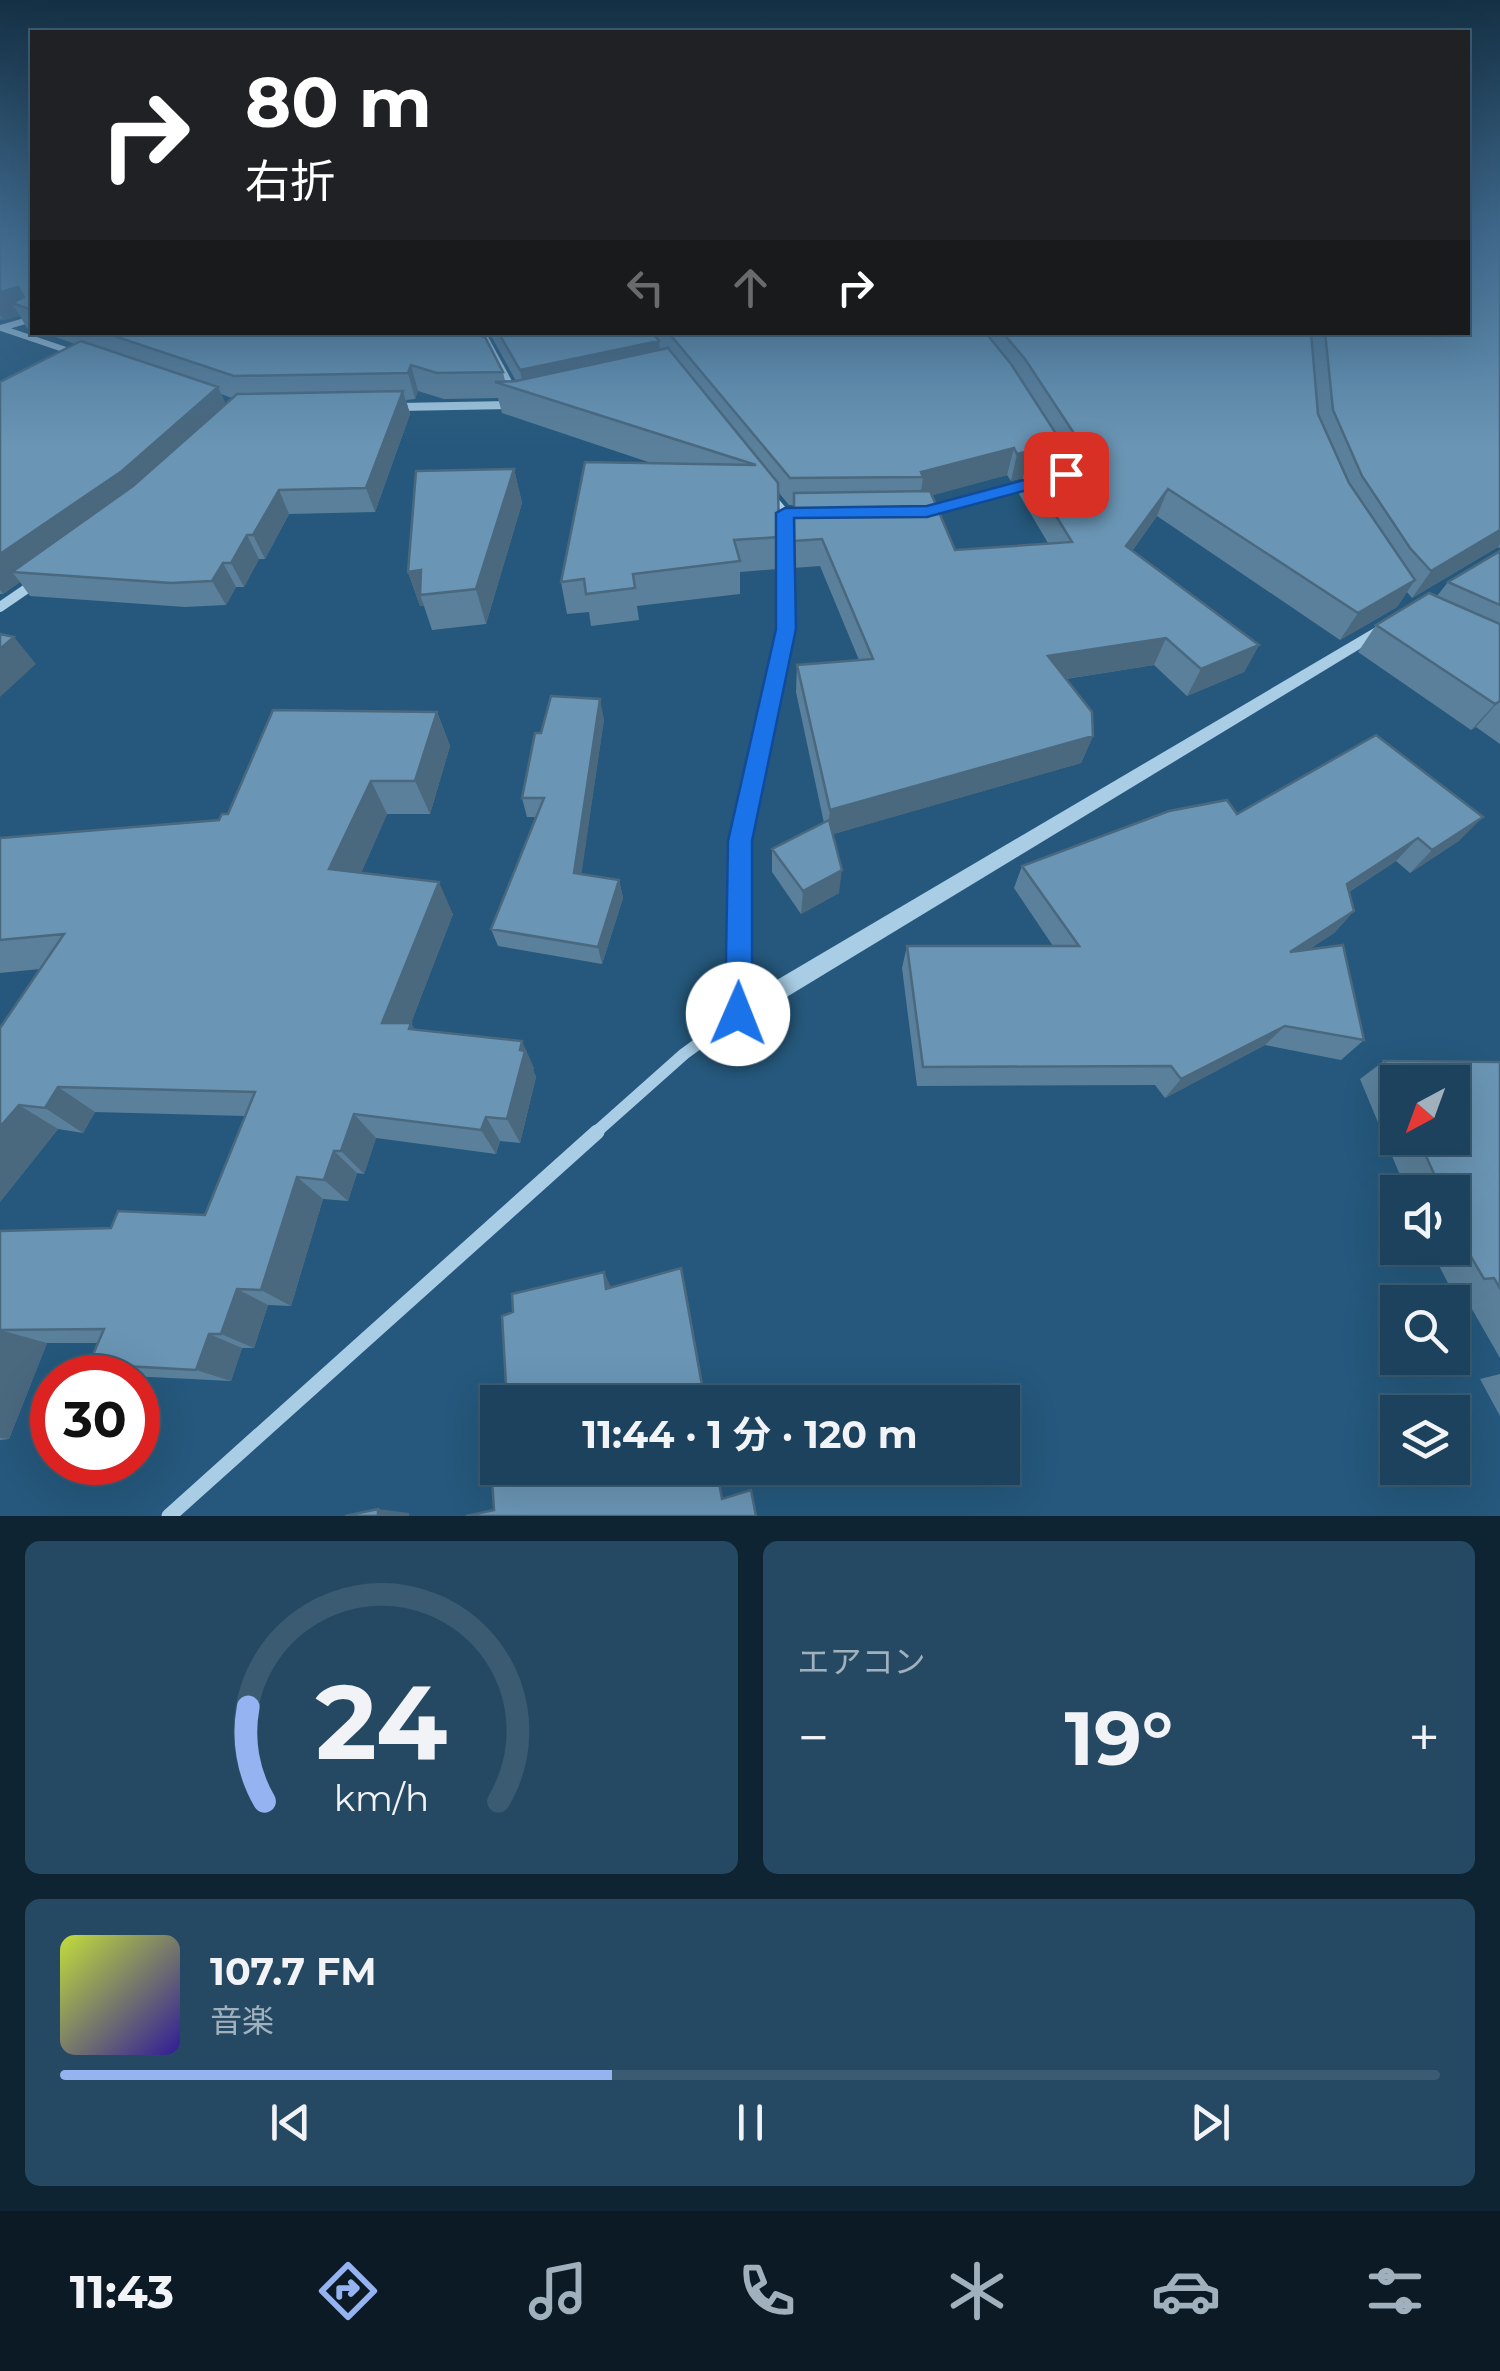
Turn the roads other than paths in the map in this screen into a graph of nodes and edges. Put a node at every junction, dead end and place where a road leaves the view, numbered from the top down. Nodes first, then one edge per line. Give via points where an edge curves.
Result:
1 (30, 320) edge
2 (484, 335) edge
3 (478, 352) edge
4 (496, 357) junction
5 (94, 360) edge
6 (383, 407) edge
7 (1047, 479) edge
8 (763, 485) edge
9 (909, 512) edge
10 (785, 513) junction
11 (803, 513) edge
12 (47, 573) edge
13 (0, 607) edge
14 (1411, 610) edge
15 (738, 1014) junction
16 (168, 1516) edge

1 - 5 street via 0,328
2 - 4 street
3 - 4 street
4 - 6 street via 521,405
7 - 9 street
8 - 10 street
10 - 11 street
10 - 15 street via 786,629 740,841
12 - 13 street
14 - 15 street
15 - 16 street via 684,1054

